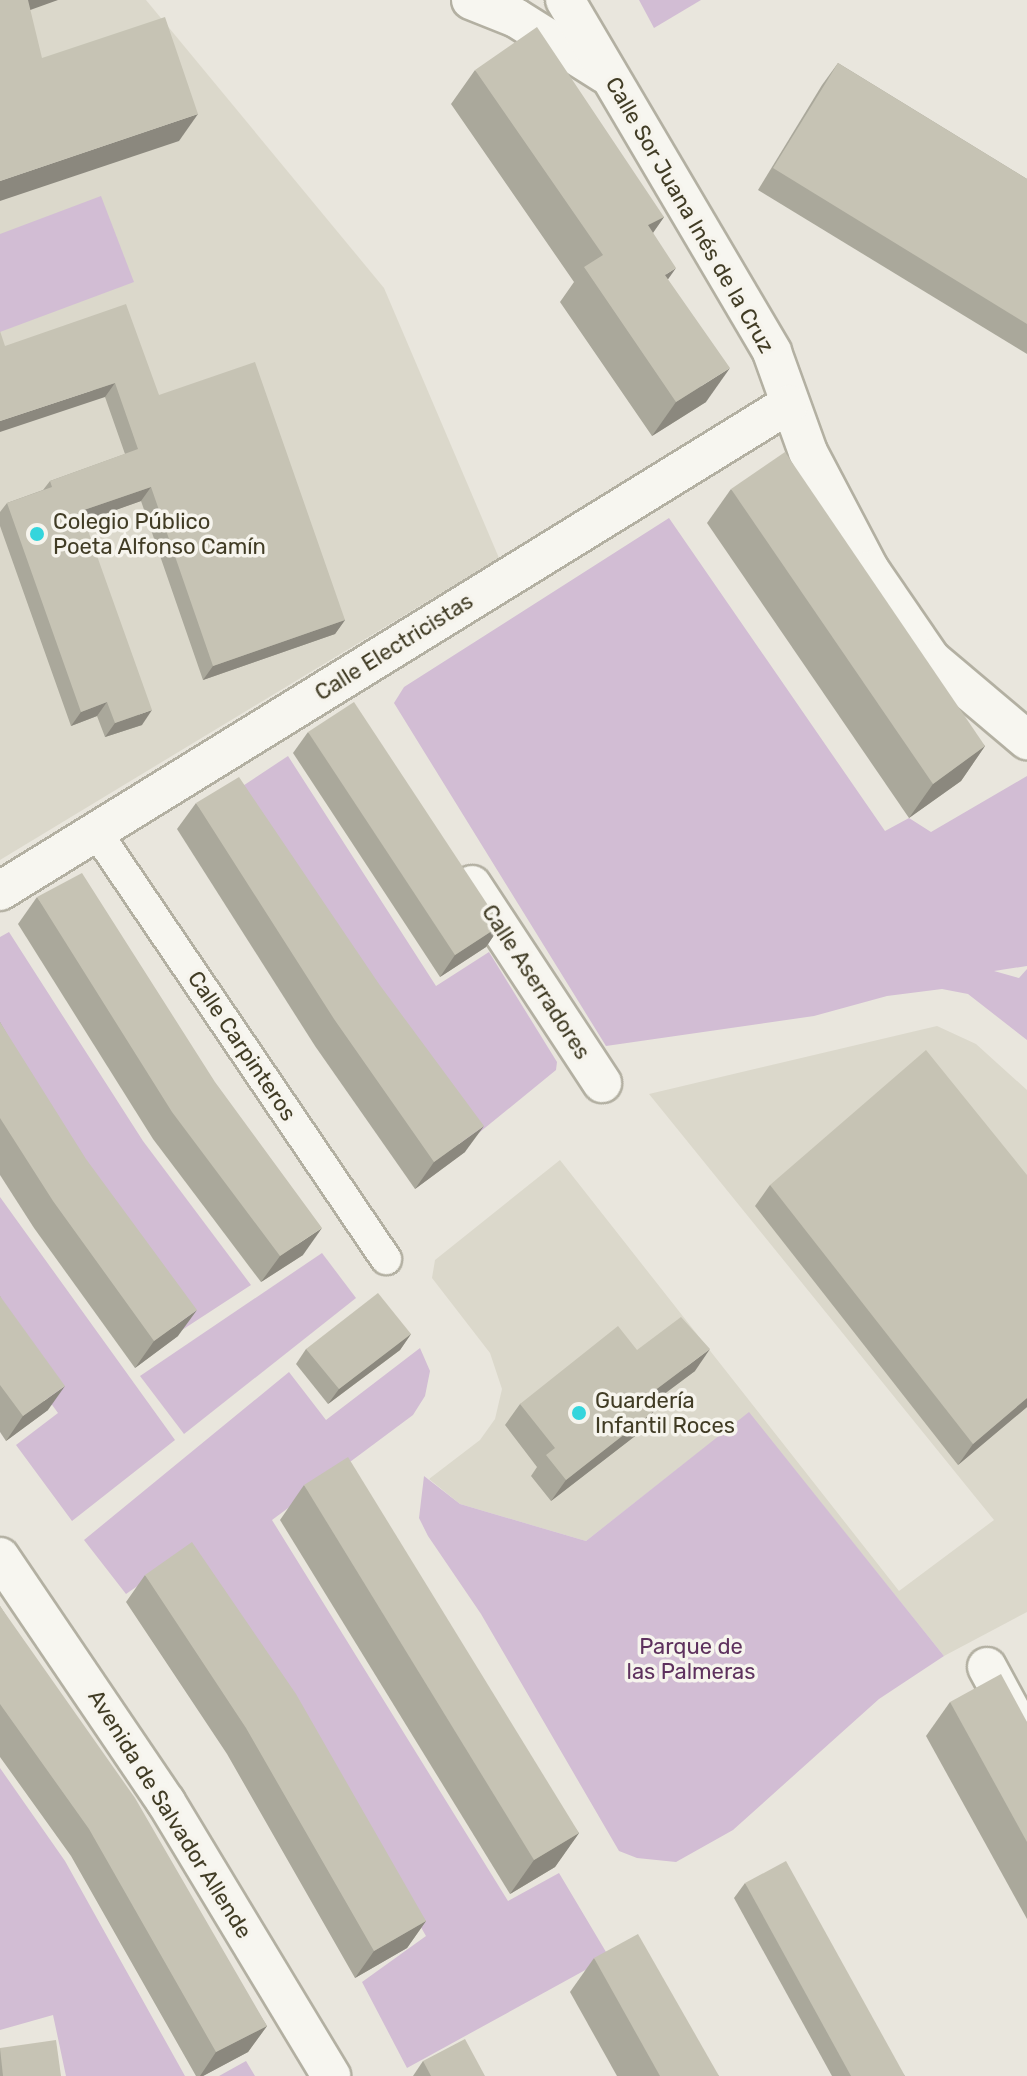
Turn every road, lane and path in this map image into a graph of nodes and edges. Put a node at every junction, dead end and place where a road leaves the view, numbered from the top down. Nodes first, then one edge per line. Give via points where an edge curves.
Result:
1 (471, 0) edge
2 (565, 0) edge
3 (611, 78) junction
4 (789, 404) junction
5 (337, 681) junction
6 (360, 715) edge
7 (1027, 740) edge
8 (97, 833) junction
9 (455, 859) edge
10 (0, 891) edge
11 (602, 1083) dead end
12 (386, 1259) dead end
13 (0, 1557) edge
14 (987, 1667) dead end
15 (1027, 1741) edge
16 (331, 2076) edge

1 - 3 street via 516,18
2 - 3 street, Calle Sor Juana Inés de la Cruz
3 - 4 street, Calle Sor Juana Inés de la Cruz via 772,352
4 - 5 street, Calle Electricistas
4 - 7 street, Calle Sor Juana Inés de la Cruz via 870,570 931,659
5 - 6 street
5 - 8 street, Calle Electricistas
8 - 10 street, Calle Electricistas
8 - 12 street, Calle Carpinteros
9 - 11 street, Calle Aserradores
13 - 16 street, Avenida de Salvador Allende via 166,1802
14 - 15 street

